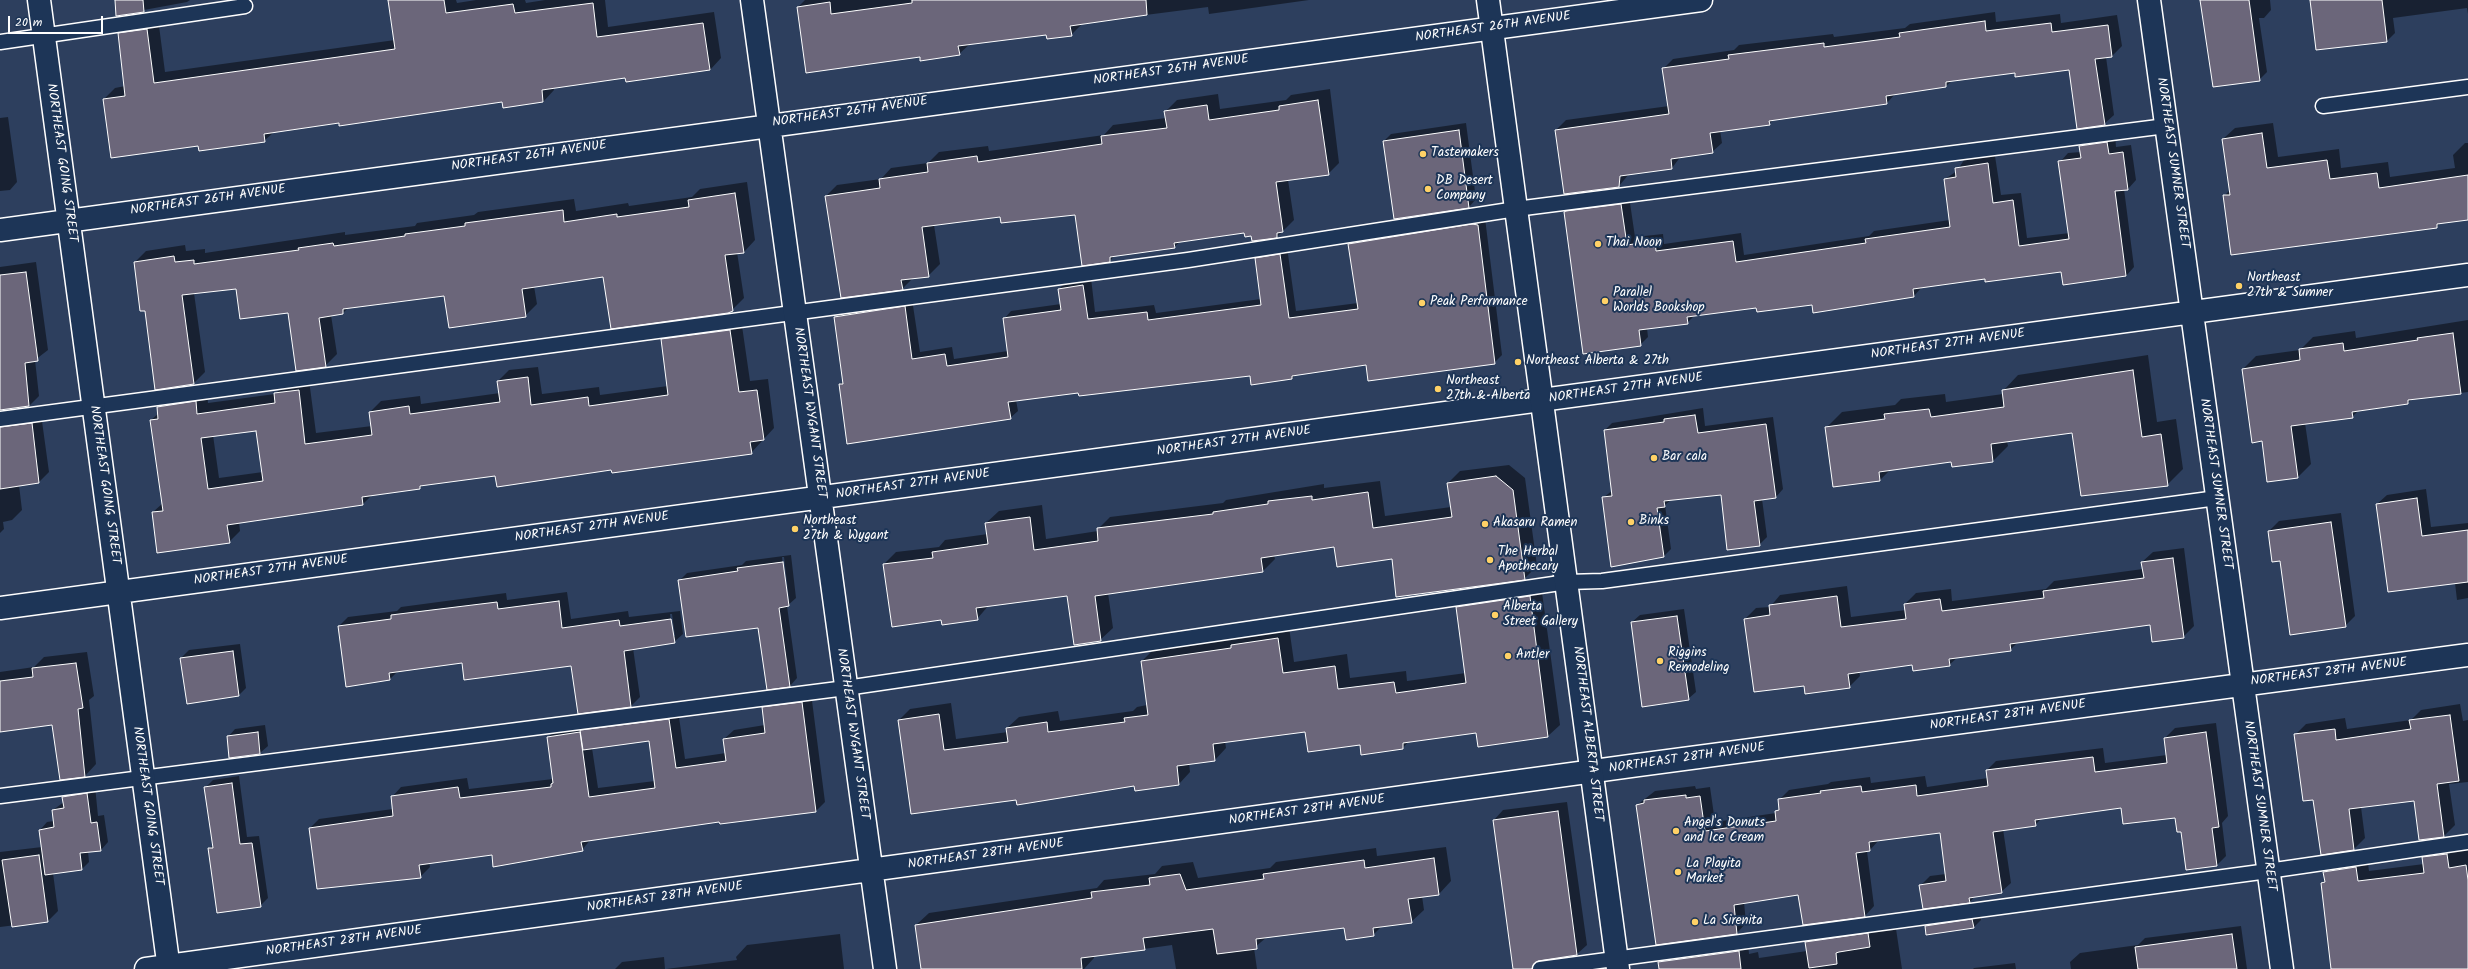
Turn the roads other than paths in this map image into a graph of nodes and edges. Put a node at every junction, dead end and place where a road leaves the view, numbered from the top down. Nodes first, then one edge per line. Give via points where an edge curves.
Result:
1 (39, 0) edge
2 (752, 0) edge
3 (1488, 0) edge
4 (1701, 0) edge
5 (2149, 0) edge
6 (245, 6) dead end
7 (1492, 29) junction
8 (44, 36) junction
9 (0, 42) edge
10 (2468, 88) edge
11 (2323, 106) dead end
12 (769, 124) junction
13 (2166, 126) junction
14 (1516, 209) junction
15 (68, 220) junction
16 (0, 230) edge
17 (2468, 275) edge
18 (795, 312) junction
19 (2192, 312) junction
20 (1542, 400) junction
21 (93, 407) junction
22 (0, 419) edge
23 (821, 497) junction
24 (2217, 498) junction
25 (1567, 582) junction
26 (118, 592) junction
27 (0, 608) edge
28 (2468, 655) edge
29 (2242, 685) junction
30 (846, 688) junction
31 (1592, 772) junction
32 (143, 776) junction
33 (0, 796) edge
34 (2468, 842) edge
35 (870, 870) junction
36 (2268, 871) junction
37 (1618, 964) edge
38 (169, 968) edge
39 (146, 969) edge
40 (884, 969) edge
41 (1540, 969) edge
42 (2282, 969) edge

1 - 8 street, NORTHEAST GOING STREET
2 - 12 street, NORTHEAST WYGANT STREET
3 - 7 street, NORTHEAST ALBERTA STREET
4 - 7 street, NORTHEAST 26TH AVENUE
5 - 13 street, NORTHEAST SUMNER STREET
6 - 8 lane
7 - 12 street, NORTHEAST 26TH AVENUE
7 - 14 street, NORTHEAST ALBERTA STREET
8 - 9 lane
8 - 15 street, NORTHEAST GOING STREET
10 - 11 lane
12 - 15 street, NORTHEAST 26TH AVENUE
12 - 18 street, NORTHEAST WYGANT STREET
13 - 14 lane
13 - 19 street, NORTHEAST SUMNER STREET
14 - 18 lane via 1188,260
14 - 20 street, NORTHEAST ALBERTA STREET
15 - 16 street, NORTHEAST 26TH AVENUE
15 - 21 street, NORTHEAST GOING STREET
17 - 19 street, NORTHEAST 27TH AVENUE
18 - 21 lane
18 - 23 street, NORTHEAST WYGANT STREET
19 - 20 street, NORTHEAST 27TH AVENUE
19 - 24 street, NORTHEAST SUMNER STREET
20 - 23 street, NORTHEAST 27TH AVENUE
20 - 25 street, NORTHEAST ALBERTA STREET
21 - 22 lane
21 - 26 street, NORTHEAST GOING STREET
23 - 26 street, NORTHEAST 27TH AVENUE
23 - 30 street, NORTHEAST WYGANT STREET
24 - 25 lane via 1609,580
24 - 29 street, NORTHEAST SUMNER STREET
25 - 30 lane
25 - 31 street, NORTHEAST ALBERTA STREET
26 - 27 street, NORTHEAST 27TH AVENUE
26 - 32 street, NORTHEAST GOING STREET
28 - 29 street, NORTHEAST 28TH AVENUE
29 - 31 street, NORTHEAST 28TH AVENUE
29 - 36 street, NORTHEAST SUMNER STREET
30 - 32 lane
30 - 35 street, NORTHEAST WYGANT STREET
31 - 35 street, NORTHEAST 28TH AVENUE
31 - 37 street, NORTHEAST ALBERTA STREET
32 - 33 lane
32 - 38 street, NORTHEAST GOING STREET
34 - 36 lane
35 - 38 street, NORTHEAST 28TH AVENUE
35 - 40 street, NORTHEAST WYGANT STREET
36 - 37 lane
36 - 42 street, NORTHEAST SUMNER STREET
37 - 41 lane
38 - 39 street, NORTHEAST 28TH AVENUE

